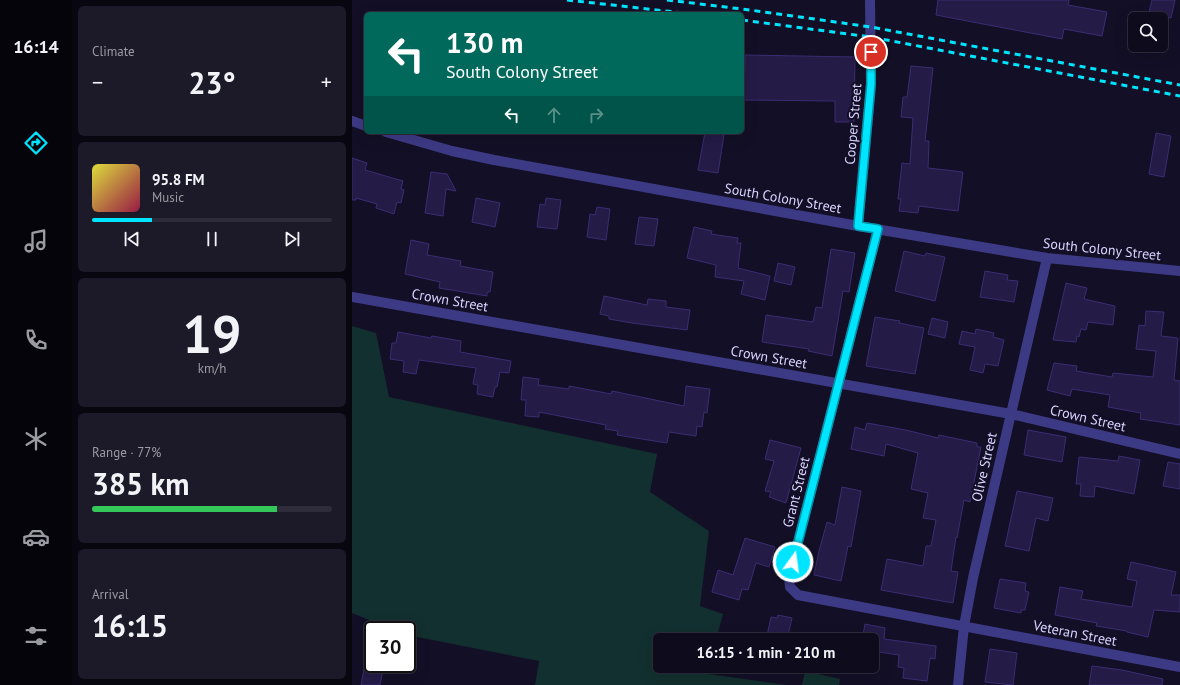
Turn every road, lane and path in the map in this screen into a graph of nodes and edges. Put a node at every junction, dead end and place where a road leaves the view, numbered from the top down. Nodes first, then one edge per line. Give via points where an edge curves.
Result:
1 (870, 0) edge
2 (352, 122) edge
3 (364, 125) edge
4 (393, 134) edge
5 (858, 226) junction
6 (878, 229) junction
7 (1048, 258) junction
8 (1180, 271) edge
9 (352, 297) edge
10 (839, 383) junction
11 (1011, 414) junction
12 (1180, 454) edge
13 (964, 626) junction
14 (1180, 667) edge
15 (958, 685) edge

1 - 5 street, Cooper Street via 871,84
2 - 3 street
4 - 5 street, South Colony Street via 494,160
5 - 6 street, South Colony Street
6 - 7 street, South Colony Street
6 - 10 street, Grant Street
7 - 8 street, South Colony Street
7 - 11 street, Olive Street
9 - 10 street, Crown Street
10 - 11 street, Crown Street
10 - 13 street, Grant Street via 789,577 790,587 798,595
11 - 12 street, Crown Street
11 - 13 street, Olive Street
13 - 14 street, Veteran Street
13 - 15 street, Olive Street

